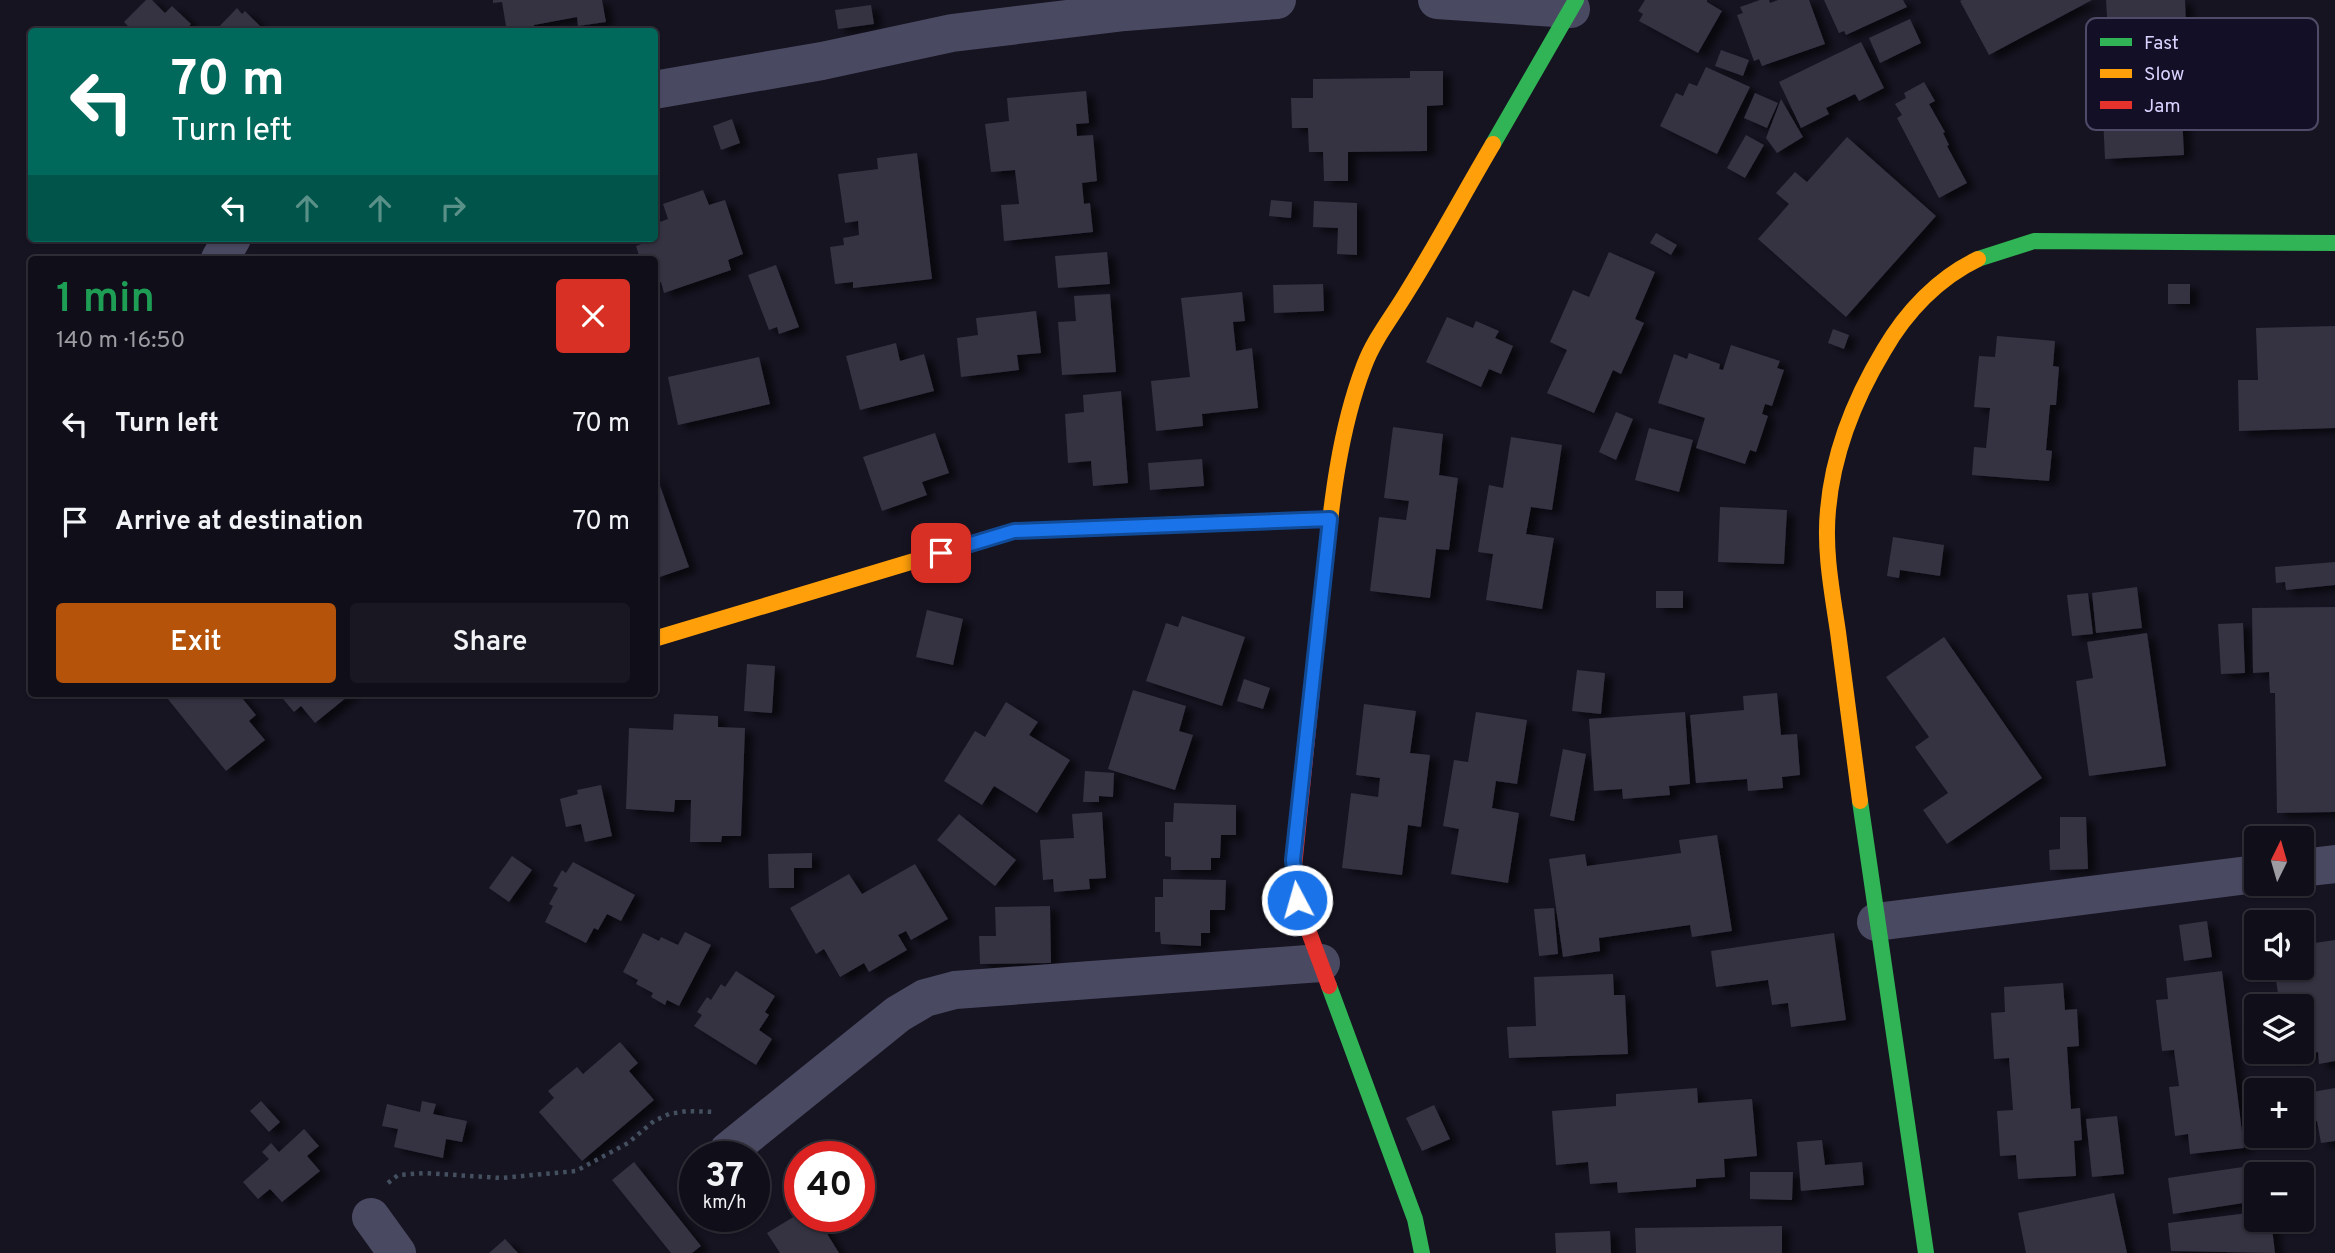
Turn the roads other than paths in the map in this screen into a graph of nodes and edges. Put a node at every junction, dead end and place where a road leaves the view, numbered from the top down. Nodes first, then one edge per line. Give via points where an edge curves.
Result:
1 (1277, 0) edge
2 (1437, 0) edge
3 (1573, 5) edge
4 (658, 89) edge
5 (2335, 243) edge
6 (1330, 519) junction
7 (658, 638) edge
8 (2335, 864) edge
9 (2314, 867) edge
10 (2244, 876) edge
11 (1876, 922) junction
12 (1321, 963) junction
13 (741, 1141) edge
14 (371, 1217) road end
15 (397, 1253) edge
16 (1422, 1253) edge
17 (1926, 1253) edge

1 - 4 street via 952,33
2 - 3 street
3 - 6 street via 1364,365 1349,414
5 - 11 street via 2034,241 1965,265 1899,324 1853,411 1837,462 1828,518 1827,551
6 - 7 street via 1014,531
6 - 12 street via 1293,869 1297,900
8 - 9 street
10 - 11 street
11 - 17 street
12 - 13 street via 955,990 925,998 898,1014
12 - 16 street via 1415,1219
14 - 15 street

